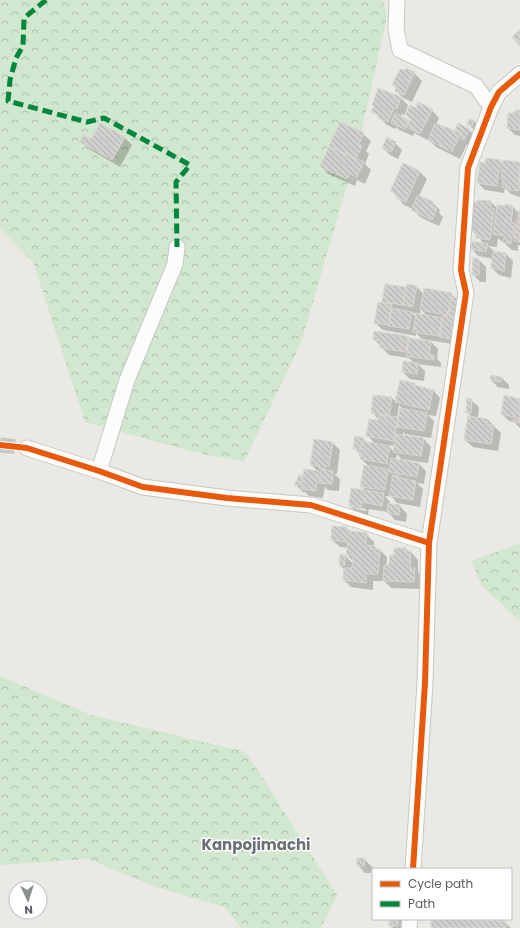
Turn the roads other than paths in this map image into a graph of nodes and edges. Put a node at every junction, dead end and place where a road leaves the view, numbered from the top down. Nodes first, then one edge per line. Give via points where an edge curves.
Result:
1 (397, 0) edge
2 (520, 74) edge
3 (491, 107) junction
4 (177, 247) dead end
5 (28, 448) tunnel mouth
6 (99, 471) junction
7 (429, 543) junction
8 (413, 868) edge

1 - 3 street via 396,29 400,50 476,86
2 - 3 street via 499,92
3 - 7 street via 468,168 461,270 466,293
4 - 6 street via 175,264 127,380
5 - 6 street
6 - 7 street via 143,487 311,505
7 - 8 street via 425,683

